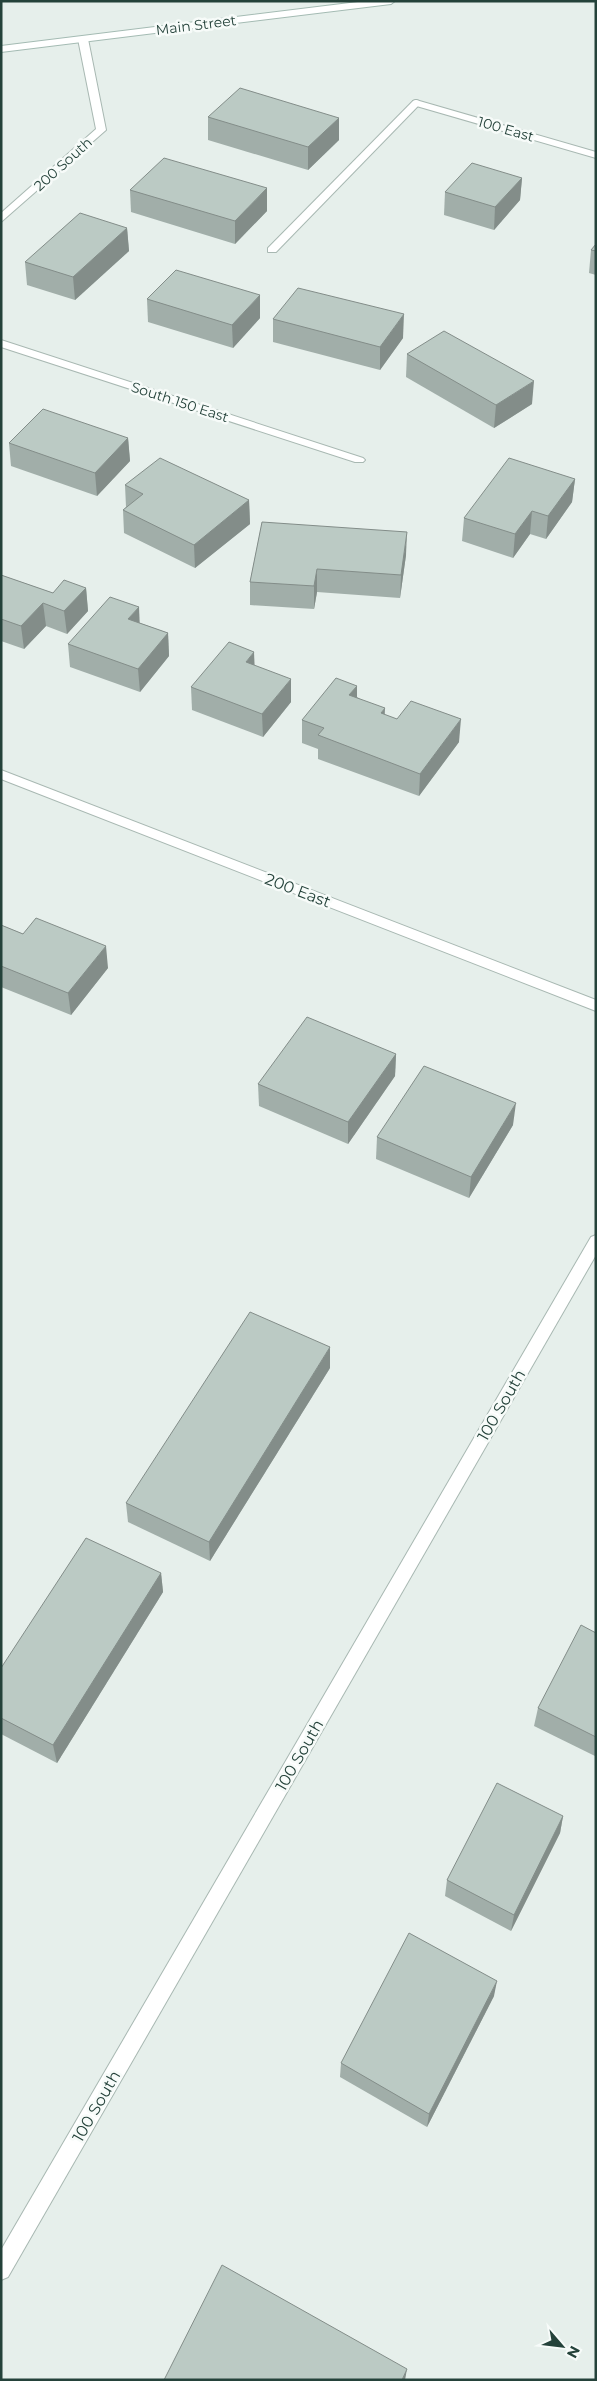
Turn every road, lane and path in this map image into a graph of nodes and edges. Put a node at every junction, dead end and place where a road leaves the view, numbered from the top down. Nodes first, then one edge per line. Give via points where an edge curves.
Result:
1 (391, 1) edge
2 (83, 39) junction
3 (1, 49) edge
4 (596, 155) edge
5 (1, 219) edge
6 (272, 250) dead end
7 (1, 343) edge
8 (359, 460) dead end
9 (1, 774) edge
10 (596, 1006) edge
11 (596, 1241) edge
12 (1, 2270) edge

1 - 2 street, Main Street
2 - 3 street, Main Street
2 - 5 street, 200 South via 101,130
4 - 6 street, 100 East via 416,103
7 - 8 street, South 150 East
9 - 10 street, 200 East
11 - 12 street, 100 South

